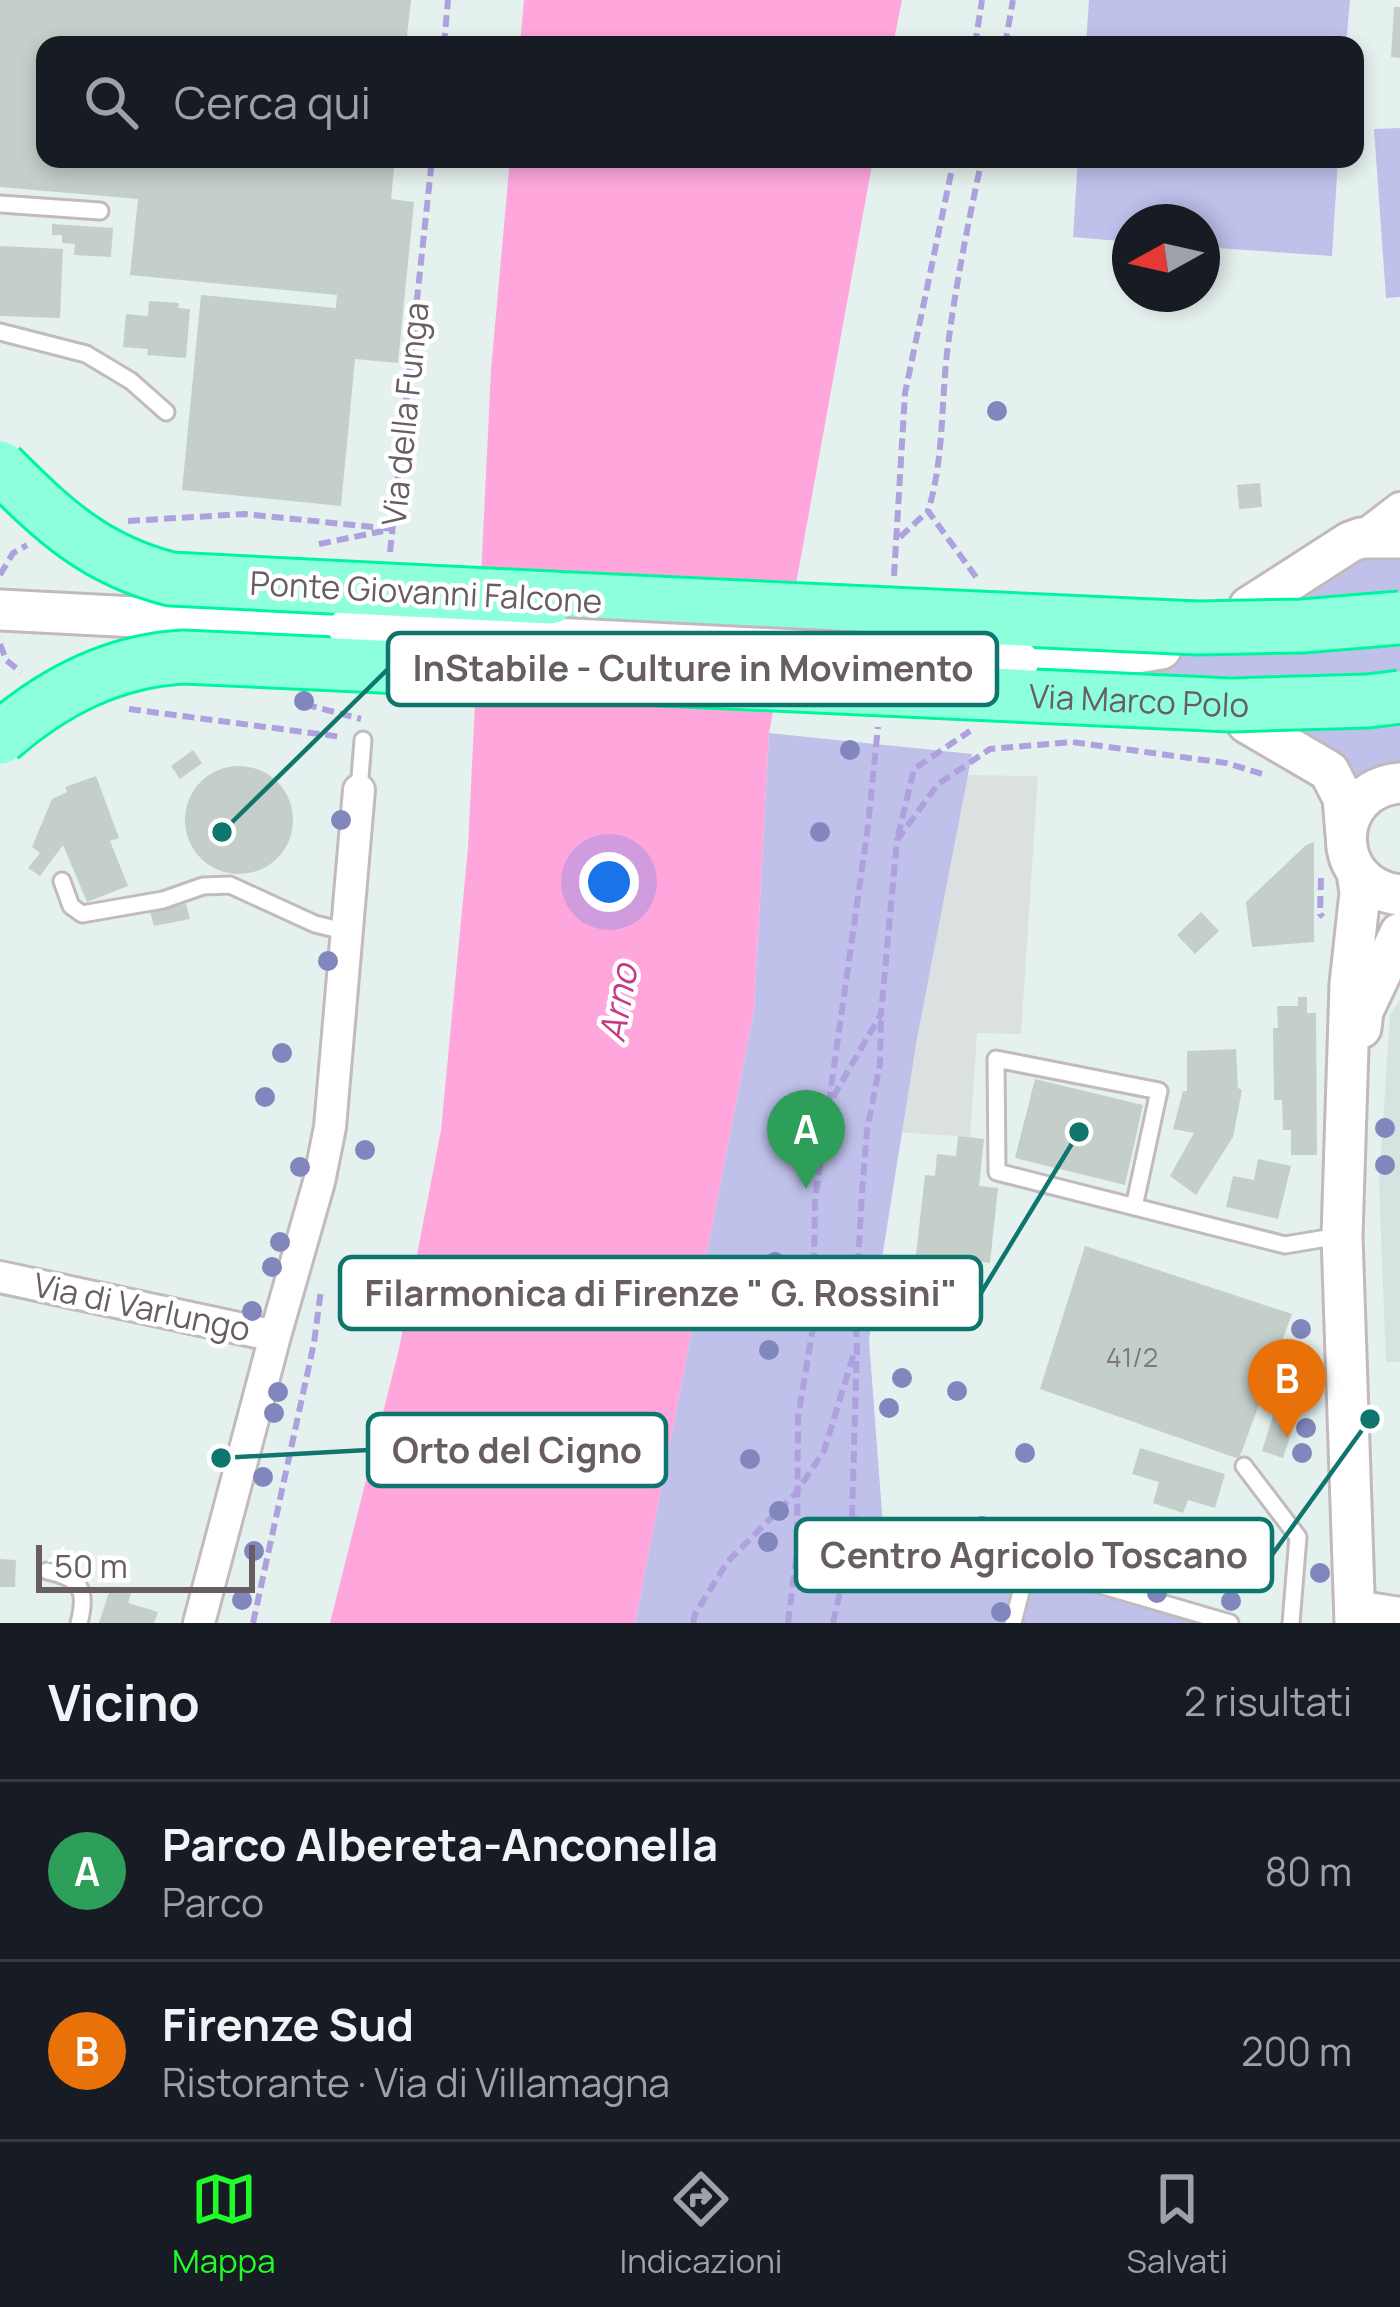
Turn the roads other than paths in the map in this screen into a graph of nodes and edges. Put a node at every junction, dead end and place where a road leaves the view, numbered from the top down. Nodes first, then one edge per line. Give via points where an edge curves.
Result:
1 (0, 204) edge
2 (100, 211) dead end
3 (0, 332) edge
4 (166, 412) dead end
5 (0, 466) edge
6 (1400, 508) edge
7 (1381, 538) edge
8 (1250, 607) dead end
9 (0, 610) edge
10 (1400, 618) edge
11 (1158, 668) dead end
12 (1400, 697) edge
13 (1247, 723) dead end
14 (0, 738) edge
15 (363, 740) road end
16 (1397, 781) edge
17 (359, 790) joint
18 (1351, 855) junction
19 (62, 881) dead end
20 (1400, 895) edge
21 (348, 932) junction
22 (1400, 933) edge
23 (1346, 1122) junction
24 (1134, 1207) junction
25 (1342, 1236) junction
26 (0, 1276) edge
27 (275, 1336) junction
28 (1244, 1466) dead end
29 (47, 1571) dead end
30 (1400, 1613) edge
31 (1355, 1615) edge
32 (79, 1623) edge
33 (199, 1623) edge
34 (1013, 1623) edge
35 (1230, 1623) edge
36 (1291, 1623) edge

1 - 2 lane
3 - 4 lane via 86,354
5 - 10 highway, Ponte Giovanni Falcone, bridge via 84,543 171,579 891,604 1198,628
6 - 7 street
7 - 8 street via 1340,548
9 - 11 street, bridge via 1019,661 1122,677
12 - 14 highway, Via Marco Polo, bridge via 1231,705 880,700 163,658 70,689
13 - 18 street via 1329,771 1343,798
15 - 17 lane
16 - 18 street via 1359,803 1350,819
17 - 21 street
18 - 20 street via 1370,885
18 - 23 street via 1360,893
19 - 21 lane via 70,906 82,914 230,885
21 - 27 street via 330,1127
22 - 23 street via 1363,1011
23 - 25 street
24 - 24 lane via 997,1172 996,1059 1159,1091
24 - 25 lane via 1285,1244
25 - 31 street
26 - 27 street, Via di Varlungo
27 - 33 street, Via di Varlungo
28 - 36 lane via 1298,1537
29 - 32 lane via 74,1580 82,1592
30 - 31 street
34 - 35 lane via 1028,1564

